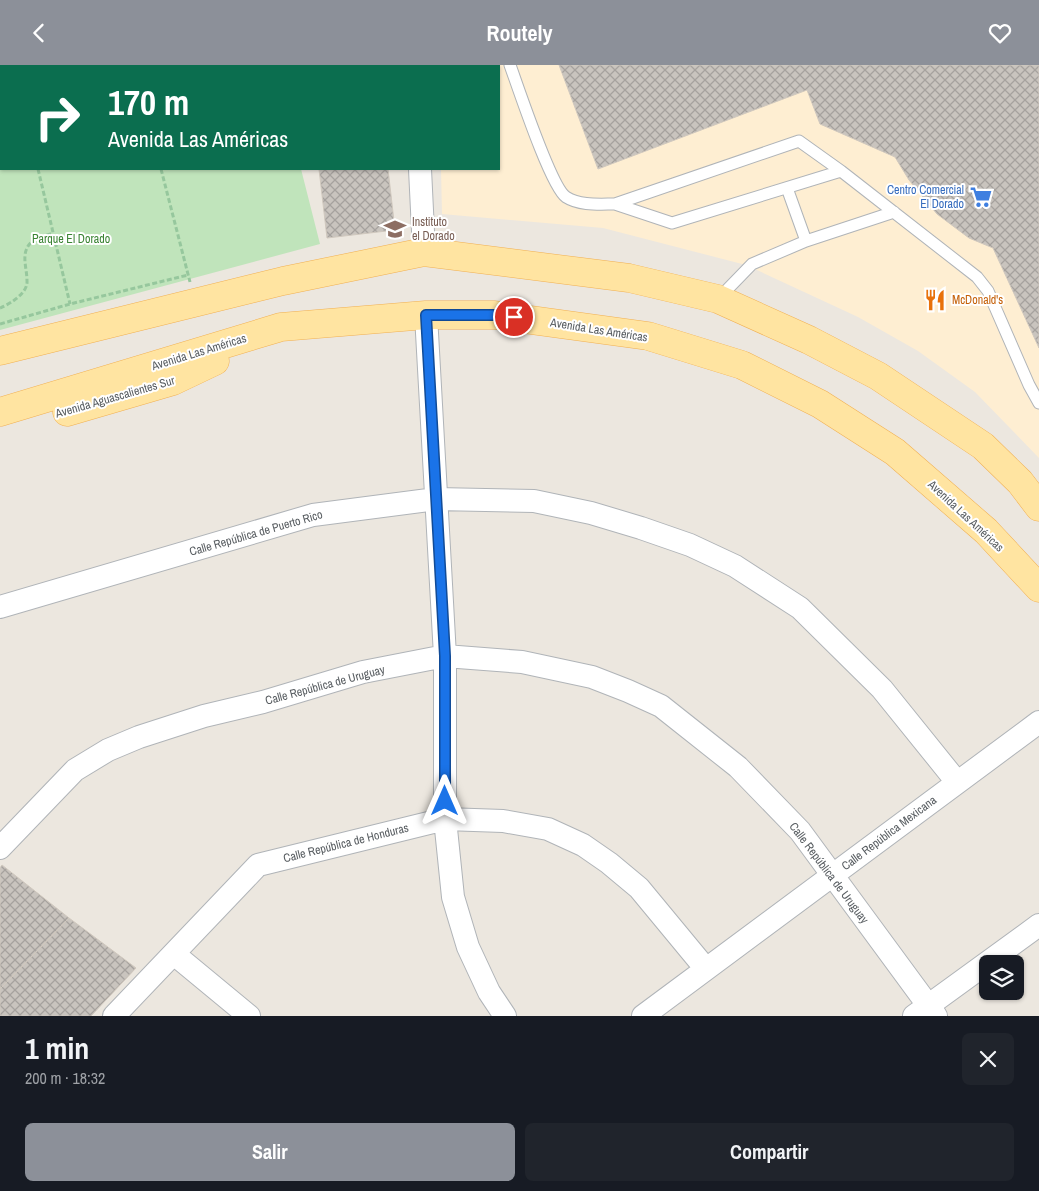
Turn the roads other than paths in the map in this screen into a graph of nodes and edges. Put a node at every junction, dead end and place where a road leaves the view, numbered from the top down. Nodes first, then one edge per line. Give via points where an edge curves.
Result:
1 (510, 65) edge
2 (420, 170) edge
3 (841, 171) junction
4 (787, 187) junction
5 (616, 204) junction
6 (894, 212) junction
7 (806, 241) junction
8 (424, 252) junction
9 (718, 299) junction
10 (426, 315) junction
11 (281, 327) junction
12 (0, 351) edge
13 (1039, 403) edge
14 (0, 412) edge
15 (0, 431) edge
16 (436, 499) junction
17 (1039, 507) edge
18 (1039, 588) edge
19 (0, 607) edge
20 (445, 656) junction
21 (1039, 721) edge
22 (957, 782) junction
23 (445, 819) junction
24 (0, 847) edge
25 (832, 875) junction
26 (1039, 925) edge
27 (174, 954) junction
28 (706, 969) junction
29 (926, 1012) edge
30 (114, 1016) edge
31 (249, 1016) edge
32 (505, 1016) edge
33 (643, 1016) edge

1 - 5 lane via 551,175 565,196 588,204
2 - 8 street
3 - 4 lane
3 - 5 lane via 799,141
3 - 6 lane
4 - 5 lane via 672,223
4 - 7 lane
6 - 7 lane
6 - 13 lane via 977,277 988,291
7 - 9 lane via 752,264
8 - 9 main road via 629,277
8 - 12 main road via 283,281
9 - 17 main road via 809,340 878,376 983,446 1020,482
10 - 11 main road, Avenida Las Américas
10 - 16 street
10 - 18 main road, Avenida Las Américas via 495,315 648,336 742,365 820,404 895,453 986,531
11 - 14 main road, Avenida Las Américas
11 - 15 main road, Avenida Aguascalientes Sur via 173,381
16 - 19 street, Calle República de Puerto Rico via 313,515
16 - 20 street
16 - 22 street, Calle República de Puerto Rico via 534,501 590,513 690,545 735,566 800,608 882,689
20 - 23 street
20 - 24 street, Calle República de Uruguay via 363,672 204,716 108,750 75,770
20 - 25 street, Calle República de Uruguay via 522,662 592,677 661,706 738,767 800,831
21 - 22 street, Calle República Mexicana
22 - 25 street, Calle República Mexicana
23 - 27 street, Calle República de Honduras via 258,865
23 - 28 street, Calle República de Honduras via 503,821 548,829 583,845 640,888
23 - 32 street via 454,897 468,947 489,992
25 - 28 street, Calle República Mexicana
25 - 29 street, Calle República de Uruguay
26 - 29 street
27 - 30 street, Calle República de Honduras
27 - 31 street
28 - 33 street, Calle República Mexicana

